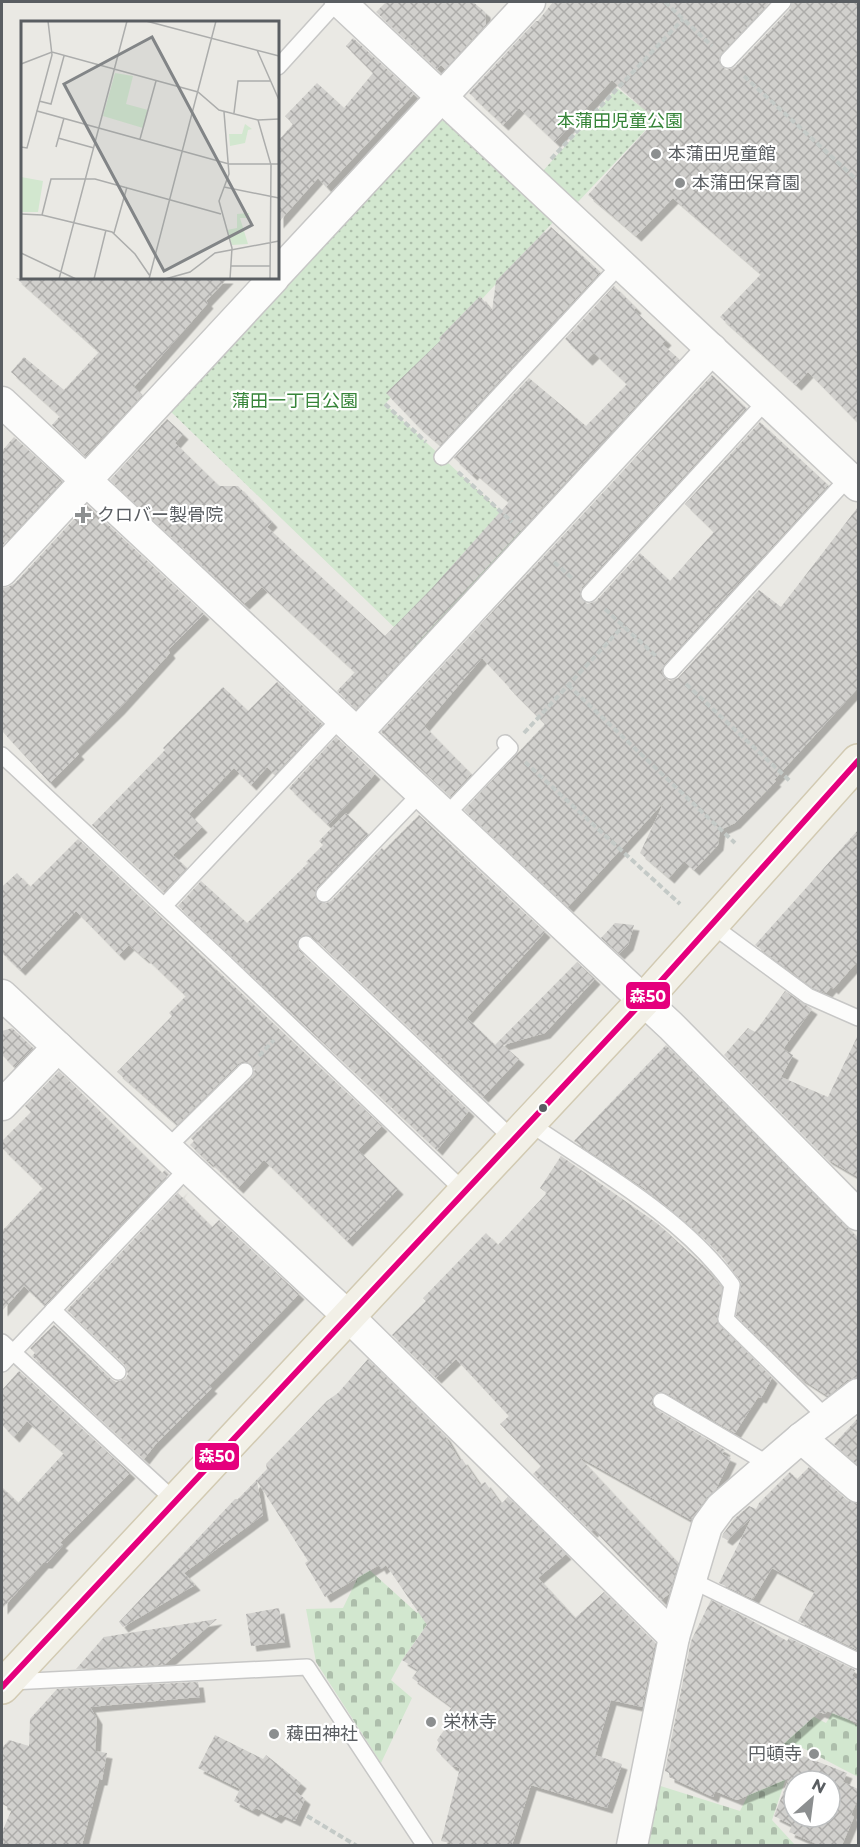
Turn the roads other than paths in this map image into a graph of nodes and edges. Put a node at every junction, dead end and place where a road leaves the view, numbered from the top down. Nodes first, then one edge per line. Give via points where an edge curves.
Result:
1 (338, 2) edge
2 (530, 2) edge
3 (783, 2) edge
4 (728, 60) road end
5 (279, 66) edge
6 (441, 97) junction
7 (621, 264) junction
8 (279, 272) edge
9 (273, 279) edge
10 (712, 349) junction
11 (767, 400) junction
12 (5, 408) edge
13 (442, 457) dead end
14 (85, 480) junction
15 (854, 482) edge
16 (2, 571) edge
17 (589, 594) dead end
18 (671, 671) dead end
19 (349, 726) junction
20 (507, 746) road end
21 (2, 754) edge
22 (858, 761) edge
23 (421, 793) junction
24 (446, 815) junction
25 (324, 894) dead end
26 (165, 906) junction
27 (713, 926) junction
28 (306, 944) dead end
29 (2, 995) edge
30 (644, 1000) junction
31 (858, 1018) edge
32 (58, 1047) junction
33 (245, 1071) road end
34 (2, 1105) edge
35 (521, 1132) junction
36 (178, 1158) junction
37 (465, 1192) junction
38 (858, 1215) edge
39 (53, 1310) junction
40 (348, 1317) junction
41 (7, 1347) edge
42 (2, 1364) edge
43 (118, 1371) dead end
44 (858, 1395) edge
45 (661, 1401) dead end
46 (827, 1418) junction
47 (801, 1438) junction
48 (770, 1465) junction
49 (858, 1487) edge
50 (174, 1501) junction
51 (691, 1580) junction
52 (674, 1637) junction
53 (858, 1661) edge
54 (3, 1683) edge
55 (425, 1845) edge
56 (632, 1845) edge

1 - 5 lane
1 - 6 street
2 - 6 street
3 - 4 lane
6 - 7 street
6 - 8 street
7 - 10 street
7 - 13 lane
9 - 14 street
10 - 11 street
10 - 19 street
11 - 15 street
11 - 17 lane
12 - 14 street
14 - 16 street
14 - 19 street via 231,623
15 - 18 lane
19 - 23 street
19 - 26 lane
20 - 24 lane
21 - 26 lane
22 - 27 main road
23 - 24 street
23 - 25 lane
24 - 30 street
26 - 37 lane
27 - 30 main road
27 - 31 lane via 808,996
28 - 35 lane
29 - 32 street
30 - 35 main road
30 - 38 street
32 - 34 street
32 - 36 street
33 - 36 lane
35 - 37 main road
35 - 46 lane via 673,1222 732,1285 726,1319
36 - 39 lane
36 - 40 street
37 - 40 main road
39 - 41 lane
39 - 43 lane
40 - 50 main road
40 - 52 street
41 - 42 lane
41 - 50 lane
44 - 46 street
45 - 48 lane
46 - 47 street
47 - 48 street
47 - 49 street
48 - 51 street via 721,1507 707,1526
50 - 54 main road
51 - 52 street
51 - 53 lane
52 - 56 street
54 - 55 lane via 308,1667

